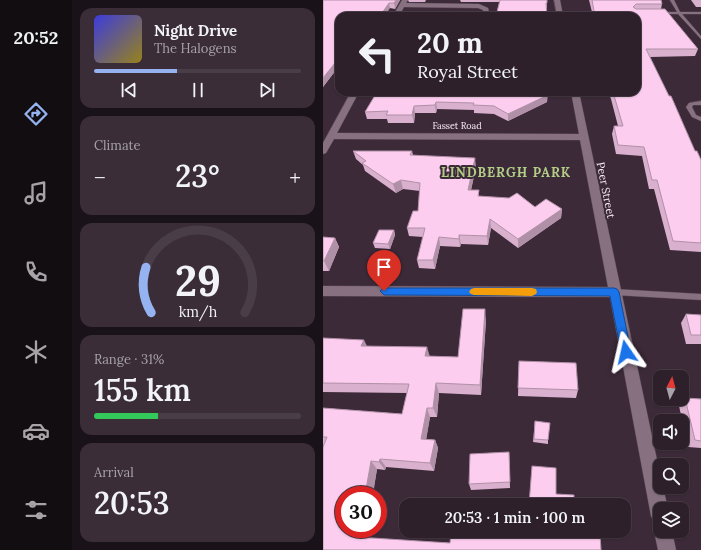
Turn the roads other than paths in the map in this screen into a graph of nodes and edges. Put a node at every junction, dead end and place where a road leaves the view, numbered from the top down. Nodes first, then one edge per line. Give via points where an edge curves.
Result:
1 (557, 0) edge
2 (672, 0) edge
3 (403, 2) edge
4 (398, 12) edge
5 (486, 12) edge
6 (559, 12) edge
7 (650, 13) edge
8 (679, 13) junction
9 (701, 13) edge
10 (701, 38) edge
11 (353, 96) edge
12 (576, 96) edge
13 (701, 103) edge
14 (701, 119) edge
15 (331, 136) junction
16 (584, 137) junction
17 (323, 151) edge
18 (323, 291) edge
19 (614, 292) junction
20 (701, 297) edge
21 (657, 502) edge
22 (664, 538) edge
23 (667, 550) edge

1 - 6 street
2 - 8 lane
3 - 4 street
3 - 5 street via 479,6 486,9
7 - 8 lane
8 - 9 lane
8 - 10 lane
11 - 15 street
12 - 16 street, Peer Street
13 - 14 lane via 691,104 689,107 694,116
15 - 16 street, Fasset Road
15 - 17 street
16 - 19 street, Peer Street
18 - 19 street
19 - 20 lane
19 - 21 street, Peer Street
22 - 23 street

